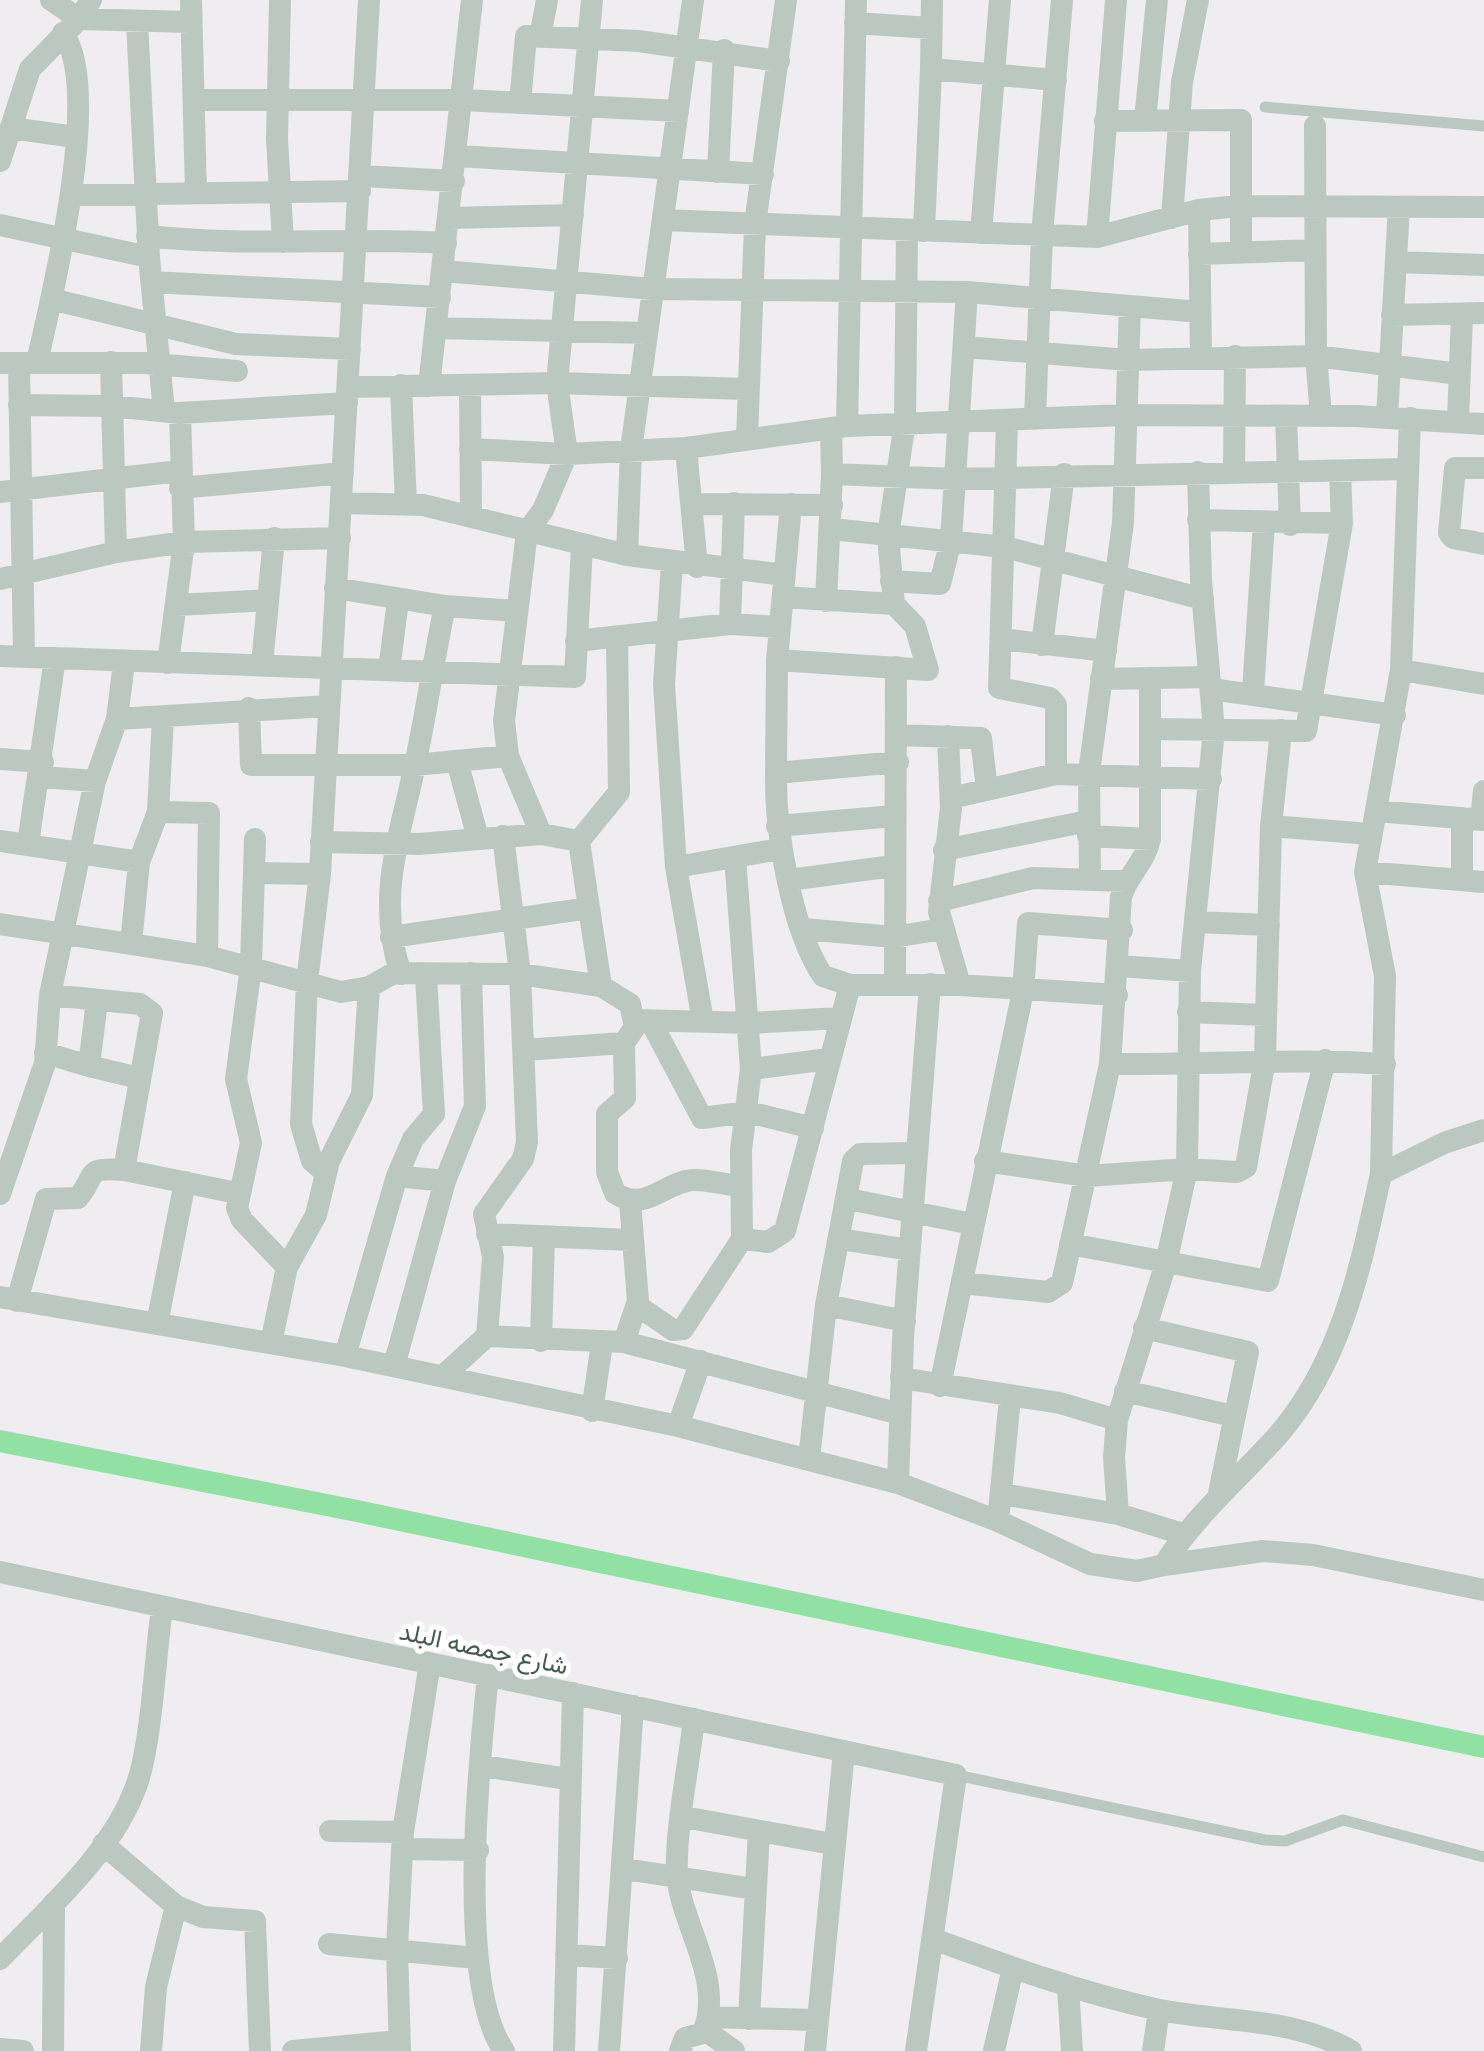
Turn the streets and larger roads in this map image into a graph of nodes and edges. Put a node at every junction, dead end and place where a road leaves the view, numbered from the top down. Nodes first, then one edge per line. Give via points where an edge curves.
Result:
1 (51, 0) edge
2 (280, 0) edge
3 (369, 0) edge
4 (472, 0) edge
5 (547, 0) edge
6 (592, 0) edge
7 (694, 0) edge
8 (786, 0) edge
9 (932, 0) edge
10 (1000, 0) edge
11 (1062, 0) edge
12 (1116, 0) edge
13 (1157, 0) edge
14 (1198, 0) edge
15 (191, 11) edge
16 (856, 11) edge
17 (78, 17) edge
18 (137, 22) junction
19 (932, 28) junction
20 (540, 37) junction
21 (588, 41) junction
22 (687, 47) junction
23 (724, 50) junction
24 (780, 61) junction
25 (931, 69) junction
26 (994, 73) junction
27 (1056, 80) junction
28 (194, 100) junction
29 (464, 100) junction
30 (363, 102) junction
31 (278, 103) junction
32 (520, 103) junction
33 (582, 106) junction
34 (678, 111) junction
35 (1179, 118) junction
36 (1145, 120) junction
37 (1105, 121) junction
38 (1315, 126) dead end
39 (11, 128) junction
40 (75, 137) junction
41 (457, 156) junction
42 (0, 161) edge
43 (577, 162) junction
44 (670, 172) junction
45 (718, 172) junction
46 (763, 174) junction
47 (454, 181) junction
48 (361, 183) junction
49 (282, 192) junction
50 (145, 194) junction
51 (196, 194) junction
52 (73, 196) junction
53 (1314, 205) junction
54 (1238, 206) junction
55 (1400, 206) junction
56 (1484, 207) edge
57 (1199, 210) junction
58 (572, 215) junction
59 (449, 218) junction
60 (1172, 218) junction
61 (663, 220) junction
62 (755, 224) junction
63 (0, 225) edge
64 (852, 229) junction
65 (915, 231) junction
66 (980, 233) junction
67 (1042, 235) junction
68 (1096, 237) junction
69 (356, 238) junction
70 (63, 239) junction
71 (283, 242) junction
72 (446, 243) junction
73 (148, 246) junction
74 (1314, 250) junction
75 (1241, 252) junction
76 (1200, 254) junction
77 (1396, 262) junction
78 (1484, 264) edge
79 (443, 271) junction
80 (566, 280) junction
81 (152, 282) junction
82 (654, 289) junction
83 (751, 290) junction
84 (850, 291) junction
85 (904, 291) junction
86 (966, 292) junction
87 (353, 294) junction
88 (440, 297) junction
89 (1039, 298) junction
90 (52, 299) junction
91 (1130, 306) junction
92 (1200, 312) junction
93 (1473, 314) edge
94 (1392, 315) junction
95 (154, 323) junction
96 (436, 328) junction
97 (561, 330) junction
98 (647, 333) junction
99 (236, 344) junction
100 (965, 346) junction
101 (350, 349) junction
102 (1034, 352) junction
103 (1235, 356) junction
104 (1316, 356) junction
105 (1201, 357) junction
106 (1128, 360) junction
107 (111, 362) junction
108 (19, 363) edge
109 (162, 364) junction
110 (1389, 364) junction
111 (237, 371) junction
112 (1459, 374) junction
113 (557, 383) junction
114 (401, 385) junction
115 (429, 386) junction
116 (470, 387) junction
117 (640, 388) junction
118 (746, 388) junction
119 (347, 395) junction
120 (18, 405) junction
121 (112, 406) junction
122 (238, 406) junction
123 (172, 412) junction
124 (1126, 415) junction
125 (1234, 416) junction
126 (1286, 416) junction
127 (1321, 416) junction
128 (1398, 418) junction
129 (1035, 419) junction
130 (1007, 421) junction
131 (905, 422) junction
132 (1458, 422) junction
133 (958, 424) junction
134 (1484, 424) edge
135 (839, 427) junction
136 (747, 439) junction
137 (686, 448) junction
138 (470, 449) junction
139 (631, 450) junction
140 (566, 454) junction
141 (1484, 468) edge
142 (1407, 469) junction
143 (1198, 472) junction
144 (1340, 472) junction
145 (343, 473) junction
146 (1127, 473) junction
147 (1234, 473) junction
148 (1289, 473) junction
149 (832, 474) junction
150 (1064, 474) junction
151 (899, 475) junction
152 (956, 478) junction
153 (1006, 478) junction
154 (112, 480) junction
155 (180, 480) junction
156 (11, 491) edge
157 (342, 503) junction
158 (734, 503) junction
159 (691, 504) junction
160 (791, 504) junction
161 (832, 504) junction
162 (406, 505) junction
163 (470, 514) junction
164 (1198, 520) junction
165 (1264, 523) junction
166 (1342, 523) junction
167 (1290, 524) junction
168 (830, 528) junction
169 (527, 532) junction
170 (888, 536) junction
171 (274, 538) junction
172 (340, 538) junction
173 (951, 540) junction
174 (184, 542) junction
175 (1484, 544) edge
176 (582, 546) junction
177 (1005, 547) junction
178 (116, 552) junction
179 (627, 555) junction
180 (1050, 557) junction
181 (672, 562) junction
182 (697, 567) junction
183 (731, 568) junction
184 (12, 577) edge
185 (1116, 578) junction
186 (784, 586) junction
187 (335, 588) junction
188 (893, 592) junction
189 (1202, 599) junction
190 (268, 600) junction
191 (398, 600) junction
192 (826, 600) junction
193 (177, 605) junction
194 (445, 606) junction
195 (516, 610) junction
196 (730, 624) junction
197 (780, 627) junction
198 (667, 632) junction
199 (618, 639) junction
200 (1001, 639) junction
201 (576, 641) junction
202 (1042, 645) junction
203 (1106, 650) junction
204 (24, 655) junction
205 (0, 656) edge
206 (56, 658) junction
207 (778, 660) junction
208 (124, 662) junction
209 (168, 664) junction
210 (262, 664) junction
211 (331, 666) junction
212 (896, 667) junction
213 (390, 670) junction
214 (431, 670) junction
215 (1401, 670) junction
216 (513, 672) junction
217 (1102, 679) junction
218 (1150, 680) junction
219 (1210, 683) junction
220 (1484, 684) edge
221 (1253, 692) junction
222 (1310, 701) junction
223 (328, 706) junction
224 (248, 708) junction
225 (1395, 715) junction
226 (163, 717) junction
227 (117, 718) junction
228 (1152, 729) junction
229 (1214, 730) junction
230 (1281, 730) junction
231 (898, 735) junction
232 (948, 736) junction
233 (508, 756) junction
234 (0, 759) edge
235 (457, 761) junction
236 (326, 762) junction
237 (898, 762) junction
238 (415, 765) junction
239 (42, 769) junction
240 (776, 772) junction
241 (1089, 772) junction
242 (1056, 774) junction
243 (1153, 775) junction
244 (1211, 779) junction
245 (94, 781) junction
246 (987, 790) junction
247 (1484, 791) edge
248 (951, 798) junction
249 (158, 812) junction
250 (894, 816) junction
251 (1476, 819) edge
252 (1373, 823) junction
253 (1271, 826) junction
254 (1088, 828) junction
255 (541, 834) junction
256 (502, 836) junction
257 (478, 838) junction
258 (778, 838) junction
259 (254, 839) dead end
260 (1150, 839) junction
261 (0, 840) edge
262 (579, 841) junction
263 (321, 842) junction
264 (28, 844) junction
265 (396, 845) junction
266 (80, 850) junction
267 (944, 850) junction
268 (735, 857) junction
269 (139, 862) junction
270 (893, 866) junction
271 (676, 867) junction
272 (1365, 872) junction
273 (254, 873) junction
274 (320, 874) junction
275 (1028, 879) junction
276 (789, 880) junction
277 (1090, 880) junction
278 (1473, 881) edge
279 (1126, 882) junction
280 (939, 901) junction
281 (589, 908) junction
282 (511, 918) junction
283 (1195, 922) junction
284 (1028, 923) junction
285 (0, 924) edge
286 (1269, 926) junction
287 (803, 929) junction
288 (942, 929) junction
289 (1122, 930) junction
290 (63, 936) junction
291 (390, 937) junction
292 (894, 937) junction
293 (131, 944) junction
294 (207, 956) junction
295 (252, 966) junction
296 (1119, 966) junction
297 (1190, 971) junction
298 (401, 974) junction
299 (471, 974) junction
300 (520, 974) junction
301 (426, 976) junction
302 (307, 982) junction
303 (930, 984) junction
304 (960, 984) junction
305 (895, 985) junction
306 (601, 986) junction
307 (850, 986) junction
308 (369, 987) junction
309 (1023, 990) junction
310 (50, 995) junction
311 (1117, 996) junction
312 (98, 1000) junction
313 (1188, 1012) junction
314 (1265, 1016) junction
315 (840, 1018) junction
316 (643, 1021) junction
317 (703, 1021) junction
318 (749, 1023) junction
319 (624, 1044) junction
320 (524, 1050) junction
321 (44, 1053) junction
322 (1265, 1058) junction
323 (829, 1060) junction
324 (1325, 1060) junction
325 (1110, 1064) junction
326 (1385, 1064) junction
327 (1189, 1065) junction
328 (89, 1066) junction
329 (751, 1069) junction
330 (139, 1078) junction
331 (434, 1079) junction
332 (476, 1080) junction
333 (748, 1112) junction
334 (813, 1128) junction
335 (1484, 1130) edge
336 (917, 1153) junction
337 (985, 1161) junction
338 (1187, 1168) junction
339 (124, 1170) junction
340 (326, 1173) junction
341 (1380, 1174) junction
342 (397, 1176) junction
343 (1087, 1176) junction
344 (444, 1181) junction
345 (186, 1182) junction
346 (741, 1186) junction
347 (237, 1193) junction
348 (0, 1194) edge
349 (848, 1199) junction
350 (630, 1200) junction
351 (914, 1212) junction
352 (972, 1224) junction
353 (488, 1234) junction
354 (544, 1237) junction
355 (742, 1239) junction
356 (840, 1239) junction
357 (632, 1240) junction
358 (1070, 1244) junction
359 (910, 1250) junction
360 (1166, 1263) junction
361 (287, 1268) junction
362 (962, 1283) junction
363 (8, 1299) edge
364 (638, 1306) junction
365 (826, 1306) junction
366 (905, 1320) junction
367 (156, 1324) junction
368 (1144, 1328) junction
369 (487, 1336) junction
370 (541, 1341) junction
371 (613, 1342) junction
372 (271, 1343) junction
373 (345, 1356) junction
374 (701, 1361) junction
375 (394, 1366) junction
376 (444, 1376) junction
377 (901, 1378) junction
378 (940, 1386) junction
379 (1124, 1390) junction
380 (815, 1394) junction
381 (1010, 1398) junction
382 (592, 1411) junction
383 (900, 1414) junction
384 (1233, 1416) junction
385 (1118, 1420) junction
386 (678, 1426) junction
387 (810, 1459) junction
388 (898, 1483) junction
389 (1002, 1494) junction
390 (1218, 1498) junction
391 (1118, 1514) junction
392 (998, 1521) junction
393 (1183, 1534) junction
394 (1164, 1565) junction
395 (0, 1572) edge
396 (1484, 1590) edge
397 (162, 1608) junction
398 (430, 1663) junction
399 (488, 1675) junction
400 (573, 1693) junction
401 (634, 1706) junction
402 (694, 1719) junction
403 (844, 1752) junction
404 (482, 1766) junction
405 (568, 1779) junction
406 (684, 1818) junction
407 (330, 1831) dead end
408 (758, 1831) junction
409 (403, 1840) junction
410 (103, 1844) junction
411 (832, 1844) junction
412 (478, 1850) junction
413 (625, 1869) junction
414 (677, 1876) junction
415 (754, 1890) junction
416 (54, 1903) junction
417 (176, 1906) junction
418 (933, 1938) junction
419 (329, 1944) dead end
420 (397, 1948) junction
421 (566, 1955) junction
422 (476, 1958) junction
423 (617, 1958) junction
424 (0, 1960) edge
425 (1013, 1968) junction
426 (1068, 1988) junction
427 (1159, 2010) junction
428 (749, 2019) junction
429 (816, 2020) junction
430 (706, 2023) junction
431 (399, 2046) edge
432 (1337, 2047) edge
433 (0, 2049) edge
434 (320, 2050) edge
435 (22, 2051) edge
436 (53, 2051) edge
437 (152, 2051) edge
438 (260, 2051) edge
439 (293, 2051) edge
440 (504, 2051) edge
441 (564, 2051) edge
442 (609, 2051) edge
443 (680, 2051) edge
444 (734, 2051) edge
445 (816, 2051) edge
446 (916, 2051) edge
447 (994, 2051) edge
448 (1072, 2051) edge
449 (1153, 2051) edge

1 - 17 street
2 - 31 street
3 - 30 street
4 - 29 street
5 - 20 street
6 - 21 street
7 - 22 street
8 - 24 street
9 - 19 street
10 - 26 street
11 - 27 street
12 - 37 street
13 - 36 street
14 - 35 street
15 - 18 street
15 - 28 street
16 - 19 street
16 - 64 street
17 - 18 street
17 - 39 street via 30,69
17 - 40 street
18 - 50 street
19 - 25 street
20 - 21 street
20 - 32 street via 524,37
21 - 22 street
21 - 33 street
22 - 23 street
22 - 34 street
23 - 24 street
23 - 45 street
24 - 46 street
25 - 26 street
25 - 65 street
26 - 27 street
26 - 66 street
27 - 67 street
28 - 31 street
28 - 51 street
29 - 30 street
29 - 32 street
29 - 41 street
30 - 31 street
30 - 48 street
31 - 49 street
32 - 33 street
33 - 34 street
33 - 43 street
34 - 44 street
35 - 36 street
35 - 54 street via 1240,120
35 - 60 street
36 - 37 street
37 - 68 street
38 - 53 street
39 - 40 street
39 - 42 street
40 - 52 street
41 - 43 street
41 - 47 street
43 - 44 street
43 - 58 street
44 - 45 street
44 - 61 street
45 - 46 street
46 - 62 street
47 - 48 street
47 - 59 street
48 - 49 street
48 - 69 street
49 - 51 street
49 - 71 street
50 - 51 street
50 - 52 street
50 - 73 street
52 - 70 street
53 - 54 street
53 - 55 street
53 - 74 street
54 - 57 street
54 - 75 street
55 - 56 street
55 - 77 street
57 - 60 street
57 - 76 street
58 - 59 street
58 - 80 street
59 - 72 street
60 - 68 street
61 - 62 street
61 - 82 street
62 - 64 street
62 - 83 street
63 - 70 street
64 - 65 street
64 - 84 street
65 - 66 street
65 - 85 street
66 - 67 street
67 - 68 street
67 - 89 street
69 - 71 street
69 - 72 street
69 - 87 street
70 - 73 street
70 - 90 street
71 - 73 street
72 - 79 street
73 - 81 street
74 - 75 street
74 - 104 street
75 - 76 street
76 - 92 street
77 - 78 street
77 - 94 street
79 - 80 street
79 - 88 street
80 - 82 street
80 - 97 street
81 - 87 street
81 - 95 street
82 - 83 street
82 - 98 street
83 - 84 street
83 - 118 street
84 - 85 street
84 - 135 street
85 - 86 street
85 - 131 street
86 - 89 street
86 - 100 street
87 - 88 street
87 - 101 street
88 - 96 street
89 - 91 street
89 - 102 street
90 - 95 street
90 - 108 street
91 - 92 street
91 - 106 street
92 - 105 street
93 - 94 street
93 - 112 street
94 - 110 street
95 - 99 street
95 - 109 street
96 - 97 street
96 - 115 street
97 - 98 street
97 - 113 street
98 - 117 street
99 - 101 street
99 - 111 street
100 - 102 street
100 - 133 street
101 - 119 street
102 - 106 street
102 - 129 street
103 - 104 street
103 - 105 street
103 - 125 street
104 - 110 street
104 - 127 street
105 - 106 street
106 - 124 street
107 - 108 street
107 - 109 street
107 - 121 street
108 - 120 street
109 - 111 street
109 - 123 street
110 - 112 street
110 - 128 street
111 - 122 street
112 - 132 street
113 - 116 street
113 - 117 street
113 - 140 street
114 - 115 street
114 - 119 street
114 - 162 street
115 - 116 street
116 - 138 street
117 - 118 street
117 - 139 street
118 - 136 street
119 - 122 street
119 - 145 street
120 - 121 street
120 - 156 street
121 - 123 street
121 - 154 street
122 - 123 street
123 - 155 street
124 - 125 street
124 - 129 street
124 - 146 street
125 - 126 street
125 - 147 street
126 - 127 street
126 - 148 street
127 - 128 street
128 - 132 street
128 - 142 street
129 - 130 street
130 - 133 street
130 - 153 street
131 - 133 street
131 - 135 street
131 - 151 street
132 - 134 street
133 - 152 street
135 - 136 street
135 - 149 street
136 - 137 street
137 - 139 street
137 - 159 street
138 - 140 street
138 - 163 street
139 - 140 street
139 - 179 street
140 - 169 street
141 - 175 street via 1455,468 1449,533
142 - 144 street
142 - 215 street
143 - 146 street
143 - 147 street
143 - 164 street
144 - 148 street
144 - 166 street
145 - 155 street
145 - 157 street
146 - 150 street
146 - 185 street
147 - 148 street
148 - 167 street
149 - 151 street
149 - 161 street
150 - 153 street
150 - 180 street
151 - 152 street
151 - 170 street
152 - 153 street
152 - 173 street
153 - 177 street
154 - 155 street
154 - 156 street
154 - 178 street
155 - 174 street
156 - 184 street
157 - 162 street
157 - 172 street
158 - 159 street
158 - 160 street
158 - 183 street
159 - 182 street
160 - 161 street
160 - 186 street
161 - 168 street
162 - 163 street
163 - 169 street
164 - 165 street
164 - 189 street
165 - 167 street
165 - 221 street
166 - 167 street
166 - 222 street
168 - 170 street
168 - 192 street
169 - 176 street
169 - 195 street
170 - 173 street
170 - 188 street
171 - 172 street
171 - 174 street
171 - 190 street
172 - 187 street
173 - 177 street
173 - 188 street via 940,584
174 - 178 street
174 - 193 street
176 - 179 street
176 - 201 street
177 - 180 street
177 - 200 street
178 - 184 street
179 - 181 street
180 - 185 street
180 - 202 street
181 - 182 street
181 - 198 street
182 - 183 street
183 - 186 street
183 - 196 street
184 - 204 street
185 - 189 street
185 - 203 street
186 - 192 street
186 - 197 street
187 - 191 street
187 - 211 street
188 - 192 street
188 - 212 street via 923,643 928,670
189 - 219 street
190 - 193 street
190 - 210 street
191 - 194 street
191 - 213 street
193 - 209 street
194 - 195 street
194 - 214 street
195 - 216 street
196 - 197 street
196 - 198 street
197 - 207 street
198 - 199 street
198 - 271 street
199 - 201 street
199 - 262 street via 619,792
200 - 202 street
200 - 242 street via 998,688 1056,704
201 - 216 street via 575,677
202 - 203 street
203 - 217 street
204 - 205 street
204 - 206 street
206 - 208 street
206 - 239 street
207 - 212 street
207 - 240 street
208 - 209 street
208 - 227 street
209 - 210 street
210 - 211 street
211 - 213 street
211 - 223 street
212 - 231 street
213 - 214 street
214 - 216 street
214 - 238 street
215 - 220 street
215 - 225 street
216 - 233 street via 504,722
217 - 218 street
217 - 241 street
218 - 219 street
218 - 228 street
219 - 221 street
219 - 229 street
221 - 222 street
222 - 225 street
222 - 230 street via 1306,731
223 - 224 street
223 - 236 street
224 - 226 street
224 - 236 street via 251,765
225 - 252 street
226 - 227 street
226 - 249 street
227 - 245 street
228 - 229 street
228 - 243 street
229 - 230 street
229 - 244 street
230 - 253 street
231 - 232 street
231 - 237 street
232 - 246 street via 981,738
232 - 248 street
233 - 235 street
233 - 255 street
234 - 239 street
235 - 238 street
235 - 257 street
236 - 238 street
236 - 263 street
237 - 240 street
237 - 250 street
238 - 265 street
239 - 245 street
239 - 264 street
240 - 258 street
241 - 242 street
241 - 243 street
241 - 254 street
242 - 246 street
243 - 244 street
243 - 260 street
244 - 283 street
245 - 266 street
246 - 248 street
247 - 251 street
248 - 267 street
249 - 269 street
249 - 294 street via 208,813
250 - 258 street
250 - 270 street
251 - 252 street
251 - 278 street
252 - 253 street
252 - 272 street
253 - 286 street
254 - 260 street
254 - 267 street
254 - 277 street
255 - 256 street
255 - 262 street
256 - 257 street
256 - 282 street
257 - 265 street
258 - 268 street
258 - 276 street
259 - 273 street
260 - 279 street via 1142,865
261 - 264 street
262 - 281 street
263 - 265 street
263 - 274 street
264 - 266 street
265 - 291 street
266 - 269 street
266 - 290 street
267 - 280 street
268 - 271 street
268 - 318 street
269 - 293 street
270 - 276 street
270 - 292 street
271 - 317 street
272 - 278 street
272 - 326 street via 1385,976
273 - 274 street
273 - 295 street
274 - 302 street
275 - 277 street
275 - 280 street
275 - 284 street
276 - 287 street
277 - 279 street
279 - 289 street
280 - 288 street
281 - 282 street
281 - 306 street
282 - 291 street
282 - 300 street
283 - 286 street
283 - 297 street
284 - 289 street
284 - 309 street
285 - 290 street
286 - 314 street
287 - 292 street
287 - 307 street via 823,976
288 - 292 street
288 - 304 street
289 - 296 street
290 - 293 street
290 - 310 street
291 - 298 street
292 - 305 street
293 - 294 street
294 - 295 street
295 - 302 street
295 - 347 street via 236,1079 251,1143
296 - 297 street
296 - 311 street
297 - 313 street
298 - 301 street
298 - 308 street
299 - 300 street
299 - 301 street
299 - 332 street
300 - 306 street
300 - 320 street
301 - 331 street
302 - 308 street via 341,992
302 - 340 street via 302,1134 312,1161
303 - 304 street
303 - 305 street
303 - 336 street
304 - 309 street
305 - 307 street
306 - 316 street via 627,1000
307 - 315 street
308 - 340 street via 362,1095
309 - 311 street
309 - 337 street
310 - 312 street
310 - 321 street
311 - 325 street
312 - 328 street
312 - 330 street via 140,1004 152,1013
313 - 314 street
313 - 327 street
314 - 322 street
315 - 318 street
315 - 323 street
316 - 317 street
316 - 319 street
316 - 333 street via 702,1118
317 - 318 street
318 - 329 street
319 - 320 street
319 - 350 street via 626,1095 607,1114 607,1172 615,1193
320 - 353 street via 526,1150 486,1207
321 - 328 street
321 - 348 street
322 - 324 street
322 - 327 street
322 - 338 street via 1246,1167
323 - 329 street
323 - 334 street
324 - 326 street
324 - 360 street via 1268,1281
325 - 327 street
325 - 343 street
326 - 341 street
327 - 338 street
328 - 330 street
329 - 333 street
330 - 339 street
331 - 332 street
331 - 342 street via 434,1114 413,1139
332 - 344 street via 475,1106
333 - 334 street
333 - 346 street
334 - 355 street via 785,1231 768,1242
335 - 341 street
336 - 349 street via 856,1157
336 - 351 street
337 - 343 street
337 - 352 street
338 - 343 street
338 - 360 street
339 - 345 street
339 - 363 street via 95,1170 78,1198 46,1199
340 - 361 street via 321,1202
341 - 390 street via 1358,1275 1328,1356 1286,1425
342 - 344 street
342 - 373 street
343 - 358 street
344 - 375 street
345 - 347 street
345 - 367 street
346 - 350 street via 691,1180
346 - 355 street
347 - 361 street via 242,1220
349 - 351 street
349 - 356 street
350 - 357 street
351 - 352 street
351 - 359 street
352 - 362 street
353 - 354 street
353 - 369 street via 493,1257
354 - 357 street
354 - 370 street
355 - 364 street via 683,1329 673,1330
356 - 359 street
356 - 365 street
357 - 364 street
358 - 360 street
358 - 362 street via 1058,1290
359 - 366 street
360 - 368 street
361 - 372 street
362 - 378 street
363 - 367 street
364 - 371 street
365 - 366 street
365 - 380 street
366 - 377 street
367 - 372 street
368 - 379 street
368 - 384 street via 1248,1352
369 - 370 street
369 - 376 street
370 - 371 street
371 - 374 street
371 - 382 street
372 - 373 street
373 - 375 street
374 - 380 street
374 - 386 street
375 - 376 street
376 - 382 street
377 - 378 street
377 - 383 street
378 - 381 street
379 - 384 street
379 - 385 street
380 - 383 street
380 - 387 street
381 - 385 street
381 - 389 street
382 - 386 street
383 - 388 street
384 - 390 street
385 - 391 street
386 - 387 street
387 - 388 street
388 - 392 street
389 - 391 street
389 - 392 street
390 - 393 street
391 - 393 street
392 - 394 street via 1090,1564 1137,1571
393 - 394 street
394 - 396 street via 1263,1551 1312,1554
395 - 397 street, شارع جمصه البلد
397 - 398 street, شارع جمصه البلد
397 - 410 street via 138,1780
398 - 399 street, شارع جمصه البلد
398 - 409 street
399 - 400 street, شارع جمصه البلد
399 - 404 street
400 - 401 street, شارع جمصه البلد
400 - 405 street
401 - 402 street, شارع جمصه البلد
401 - 413 street
402 - 403 street, شارع جمصه البلد
402 - 406 street
403 - 411 street
403 - 418 street, شارع جمصه البلد via 956,1775
404 - 405 street
404 - 412 street
405 - 421 street
406 - 408 street
406 - 414 street
407 - 409 street
408 - 411 street
408 - 415 street
409 - 412 street
409 - 420 street
410 - 416 street
410 - 417 street
411 - 429 street
412 - 422 street
413 - 414 street
413 - 423 street
414 - 415 street
414 - 430 street via 704,1966
415 - 428 street
416 - 424 street
416 - 436 street
417 - 437 street via 156,1986
417 - 438 street via 255,1921
418 - 425 street
418 - 446 street
419 - 420 street
420 - 422 street
420 - 431 street
421 - 423 street
421 - 441 street
422 - 440 street via 485,2016
423 - 442 street
425 - 426 street
425 - 447 street
426 - 427 street
426 - 448 street
427 - 432 street via 1261,2022
427 - 449 street
428 - 429 street
428 - 430 street
429 - 445 street
430 - 443 street via 685,2038
430 - 444 street
431 - 434 street
433 - 435 street
434 - 439 street

